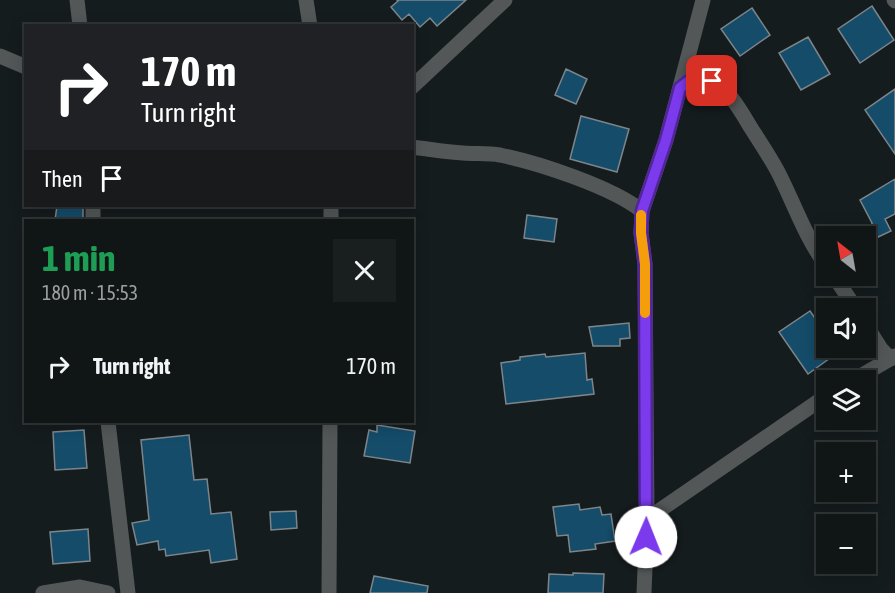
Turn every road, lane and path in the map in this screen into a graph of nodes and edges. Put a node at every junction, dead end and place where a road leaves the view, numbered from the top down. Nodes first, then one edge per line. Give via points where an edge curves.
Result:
1 (77, 0) edge
2 (306, 0) edge
3 (506, 0) edge
4 (703, 0) edge
5 (80, 24) edge
6 (310, 24) edge
7 (0, 56) edge
8 (24, 67) edge
9 (414, 85) edge
10 (680, 88) junction
11 (414, 147) edge
12 (642, 211) junction
13 (816, 252) edge
14 (876, 341) edge
15 (893, 357) edge
16 (871, 370) edge
17 (816, 403) edge
18 (108, 423) edge
19 (330, 423) edge
20 (646, 519) junction
21 (43, 593) edge
22 (108, 593) edge
23 (128, 593) edge
24 (329, 593) edge
25 (644, 593) edge

1 - 5 street
2 - 6 street
3 - 9 street
4 - 10 street
7 - 8 street
10 - 12 street
10 - 13 street via 689,81 702,79 723,88 777,171
11 - 12 street via 521,160 575,178
12 - 20 street
14 - 15 street
15 - 16 street
17 - 20 street
18 - 23 street
19 - 24 street
20 - 25 street
21 - 22 street via 80,587

